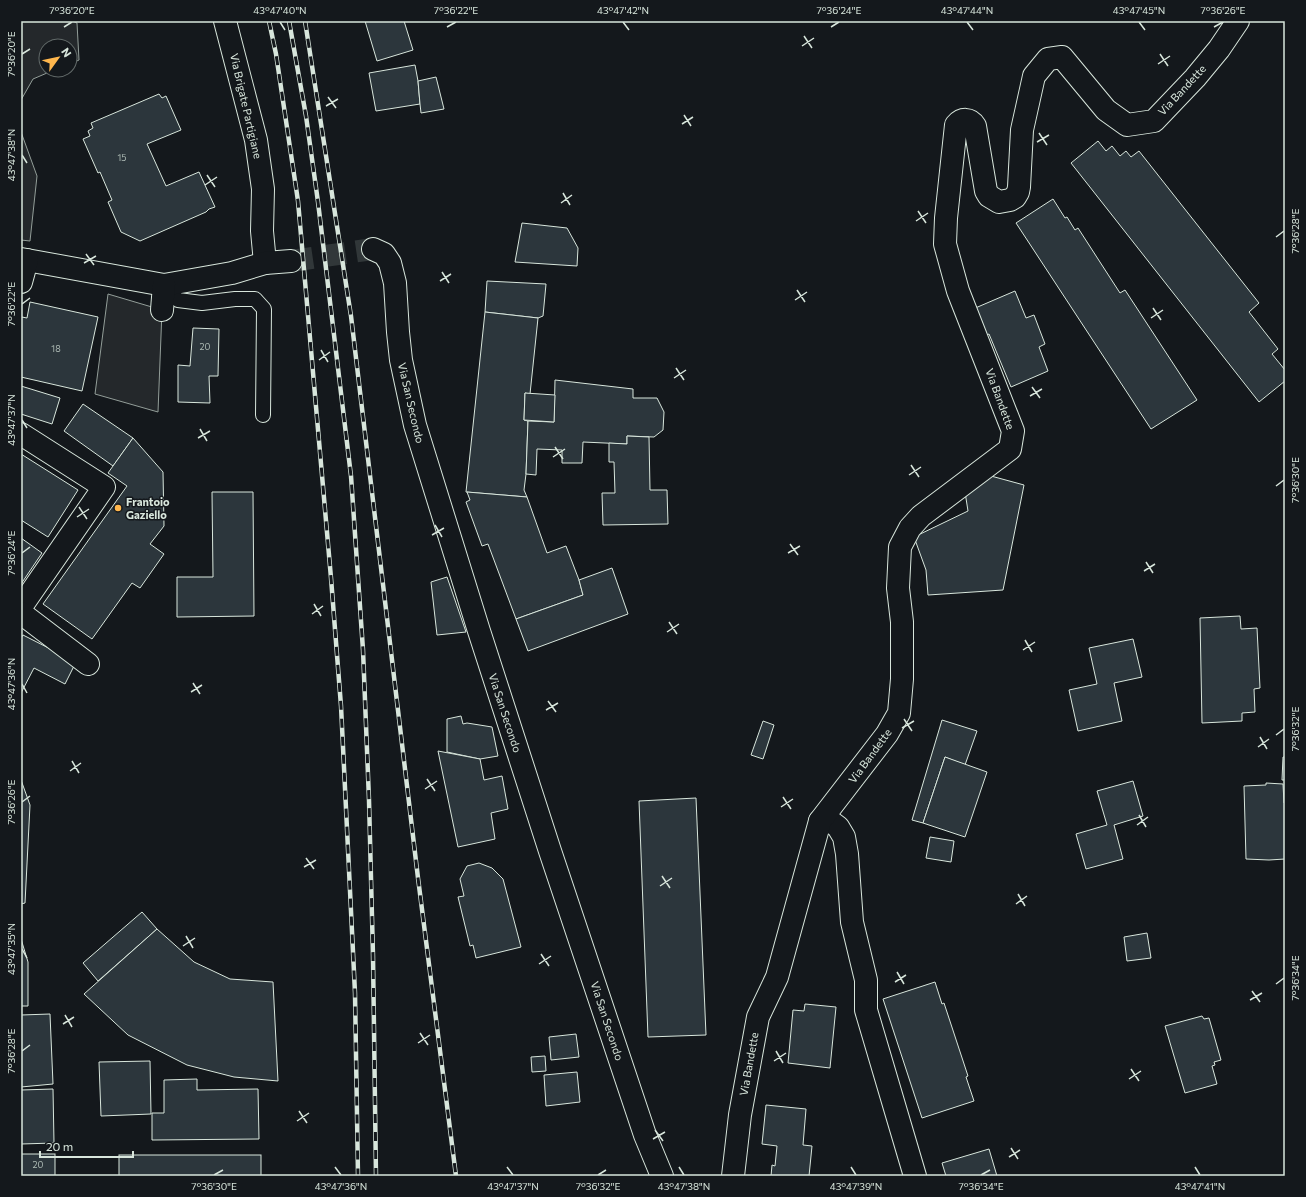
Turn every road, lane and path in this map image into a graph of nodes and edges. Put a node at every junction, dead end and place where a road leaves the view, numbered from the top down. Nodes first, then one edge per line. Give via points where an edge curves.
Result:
1 (225, 21) edge
2 (1238, 21) edge
3 (373, 249) dead end
4 (24, 260) edge
5 (291, 261) tunnel mouth
6 (265, 263) junction
7 (21, 282) edge
8 (164, 285) junction
9 (162, 310) dead end
10 (263, 415) dead end
11 (21, 434) edge
12 (21, 607) edge
13 (21, 613) edge
14 (88, 664) dead end
15 (820, 821) junction
16 (662, 1176) edge
17 (734, 1176) edge
18 (915, 1176) edge

1 - 6 street, Via Brigate Partigiane via 256,140 263,189 262,231
2 - 15 street, Via Bandette via 1195,78 1154,121 1128,125 1106,110 1062,57 1048,59 1034,76 1022,130 1019,187 1015,197 1010,200 999,202 986,191 973,123 968,119 961,120 956,125 945,244 958,292 1013,431 1010,449 921,516 910,528 900,547 898,588 902,622 902,679 898,713 888,734
3 - 16 street, Via San Secondo via 384,254 392,270 401,360 414,425 555,866 645,1135
4 - 7 street
4 - 8 street
5 - 6 street
6 - 8 street via 232,273
8 - 9 street
8 - 10 lane via 178,300 202,303 235,298 255,299 264,309
11 - 12 street via 104,487
13 - 14 street
15 - 17 street, Via Bandette via 777,977 758,1017 740,1115
15 - 18 street via 830,821 838,826 844,837 852,922 866,980 866,1010

